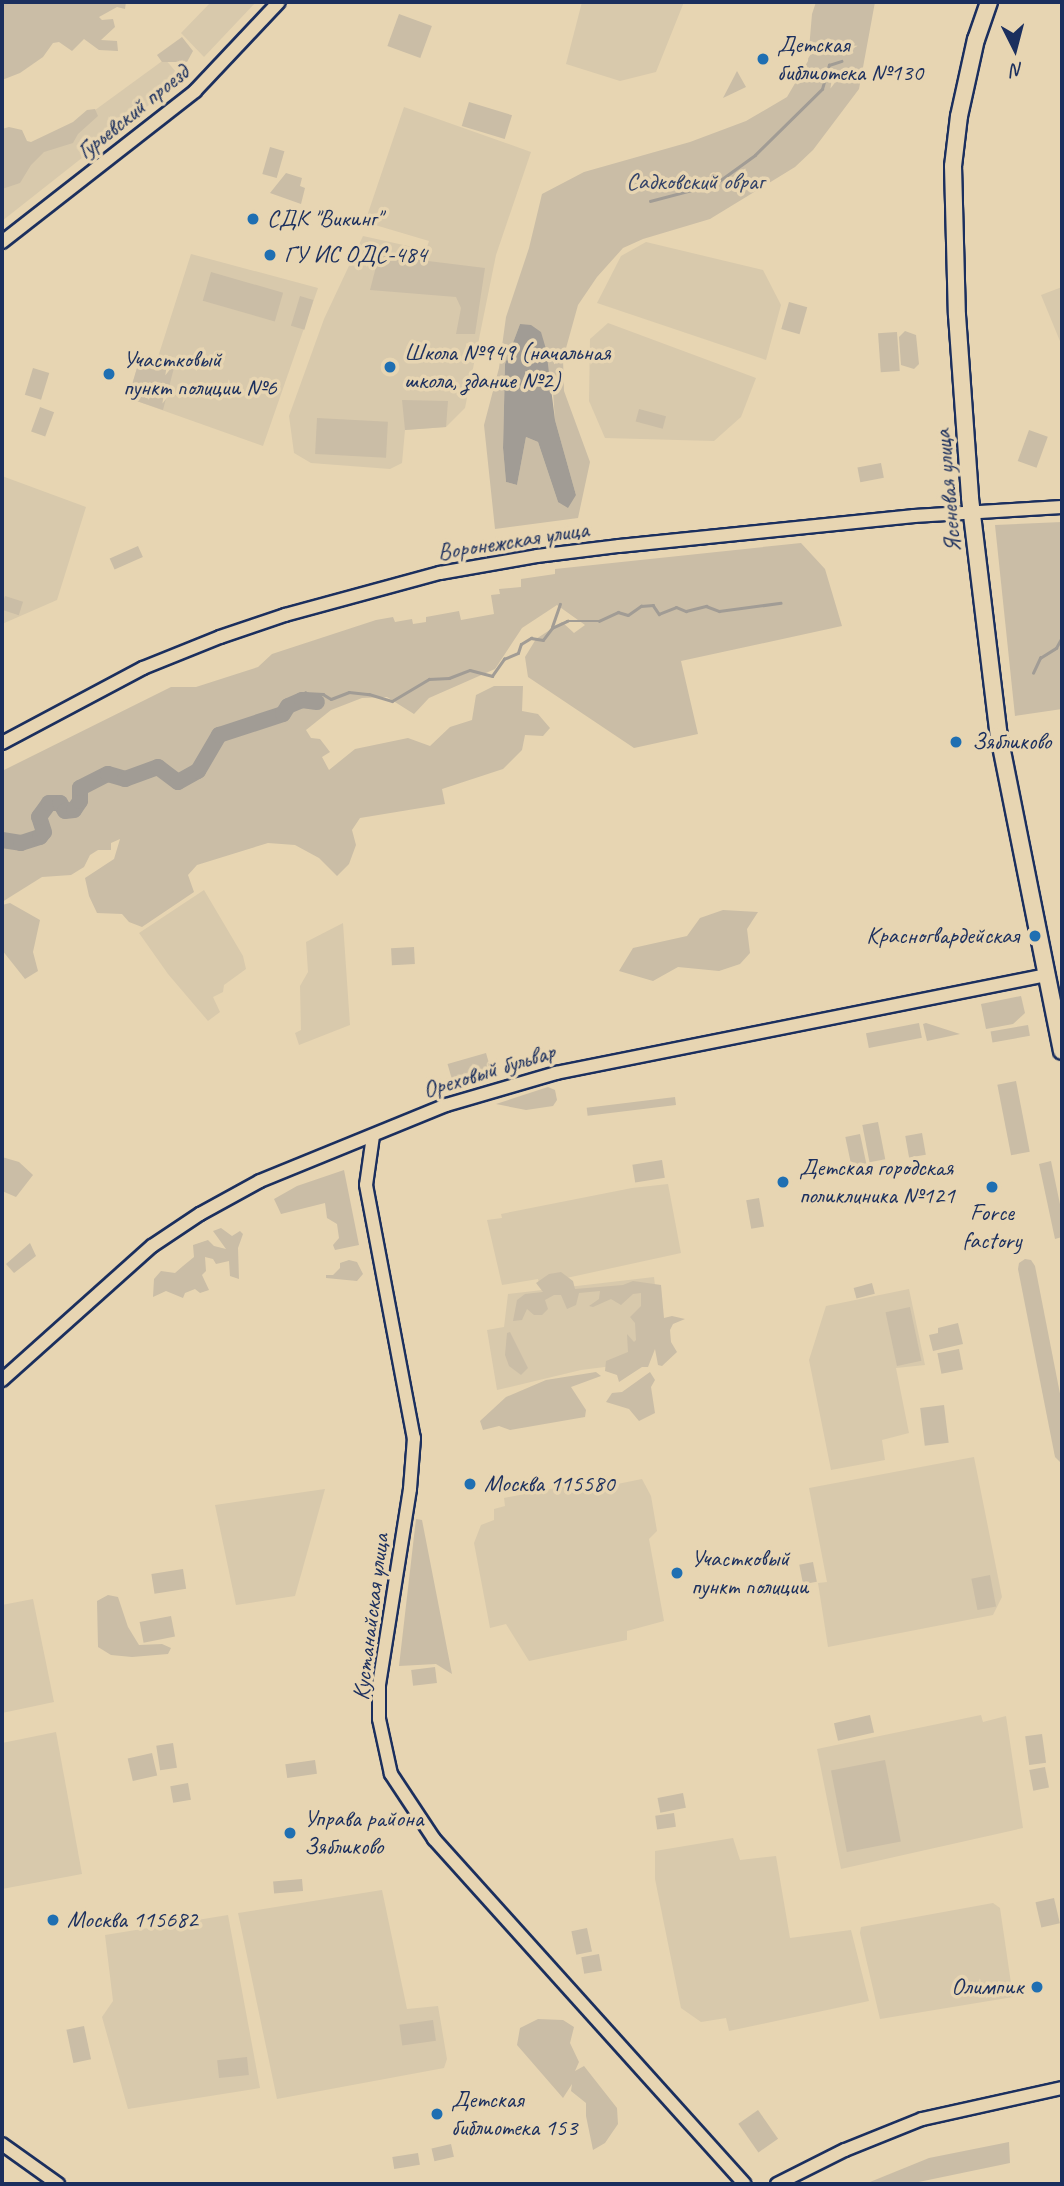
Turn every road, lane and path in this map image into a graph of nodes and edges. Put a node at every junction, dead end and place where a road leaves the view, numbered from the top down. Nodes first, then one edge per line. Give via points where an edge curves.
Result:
1 (279, 2) edge
2 (989, 2) edge
3 (2, 242) edge
4 (1062, 507) edge
5 (971, 511) junction
6 (2, 743) edge
7 (1062, 972) edge
8 (1046, 975) junction
9 (1062, 1051) edge
10 (373, 1136) junction
11 (2, 1380) edge
12 (1062, 2088) edge
13 (2, 2144) edge
14 (58, 2184) edge
15 (745, 2184) edge
16 (777, 2184) edge

1 - 3 street, Гурьевский проезд via 195,91
2 - 5 main road, Ясеневая улица via 959,116 953,166 957,315
4 - 5 street, Воронежская улица
5 - 6 street, Воронежская улица via 537,556 440,573 220,637 143,668
5 - 8 main road, Ясеневая улица via 999,736
7 - 8 main road, Ореховый бульвар
8 - 9 main road, Ясеневая улица
8 - 10 street, Ореховый бульвар via 547,1075 470,1096
10 - 11 street, Ореховый бульвар via 260,1181 162,1239
10 - 15 street, Кустанайская улица via 366,1185 414,1438 379,1685 379,1719 391,1774 439,1846
12 - 16 street via 922,2119
13 - 14 street

